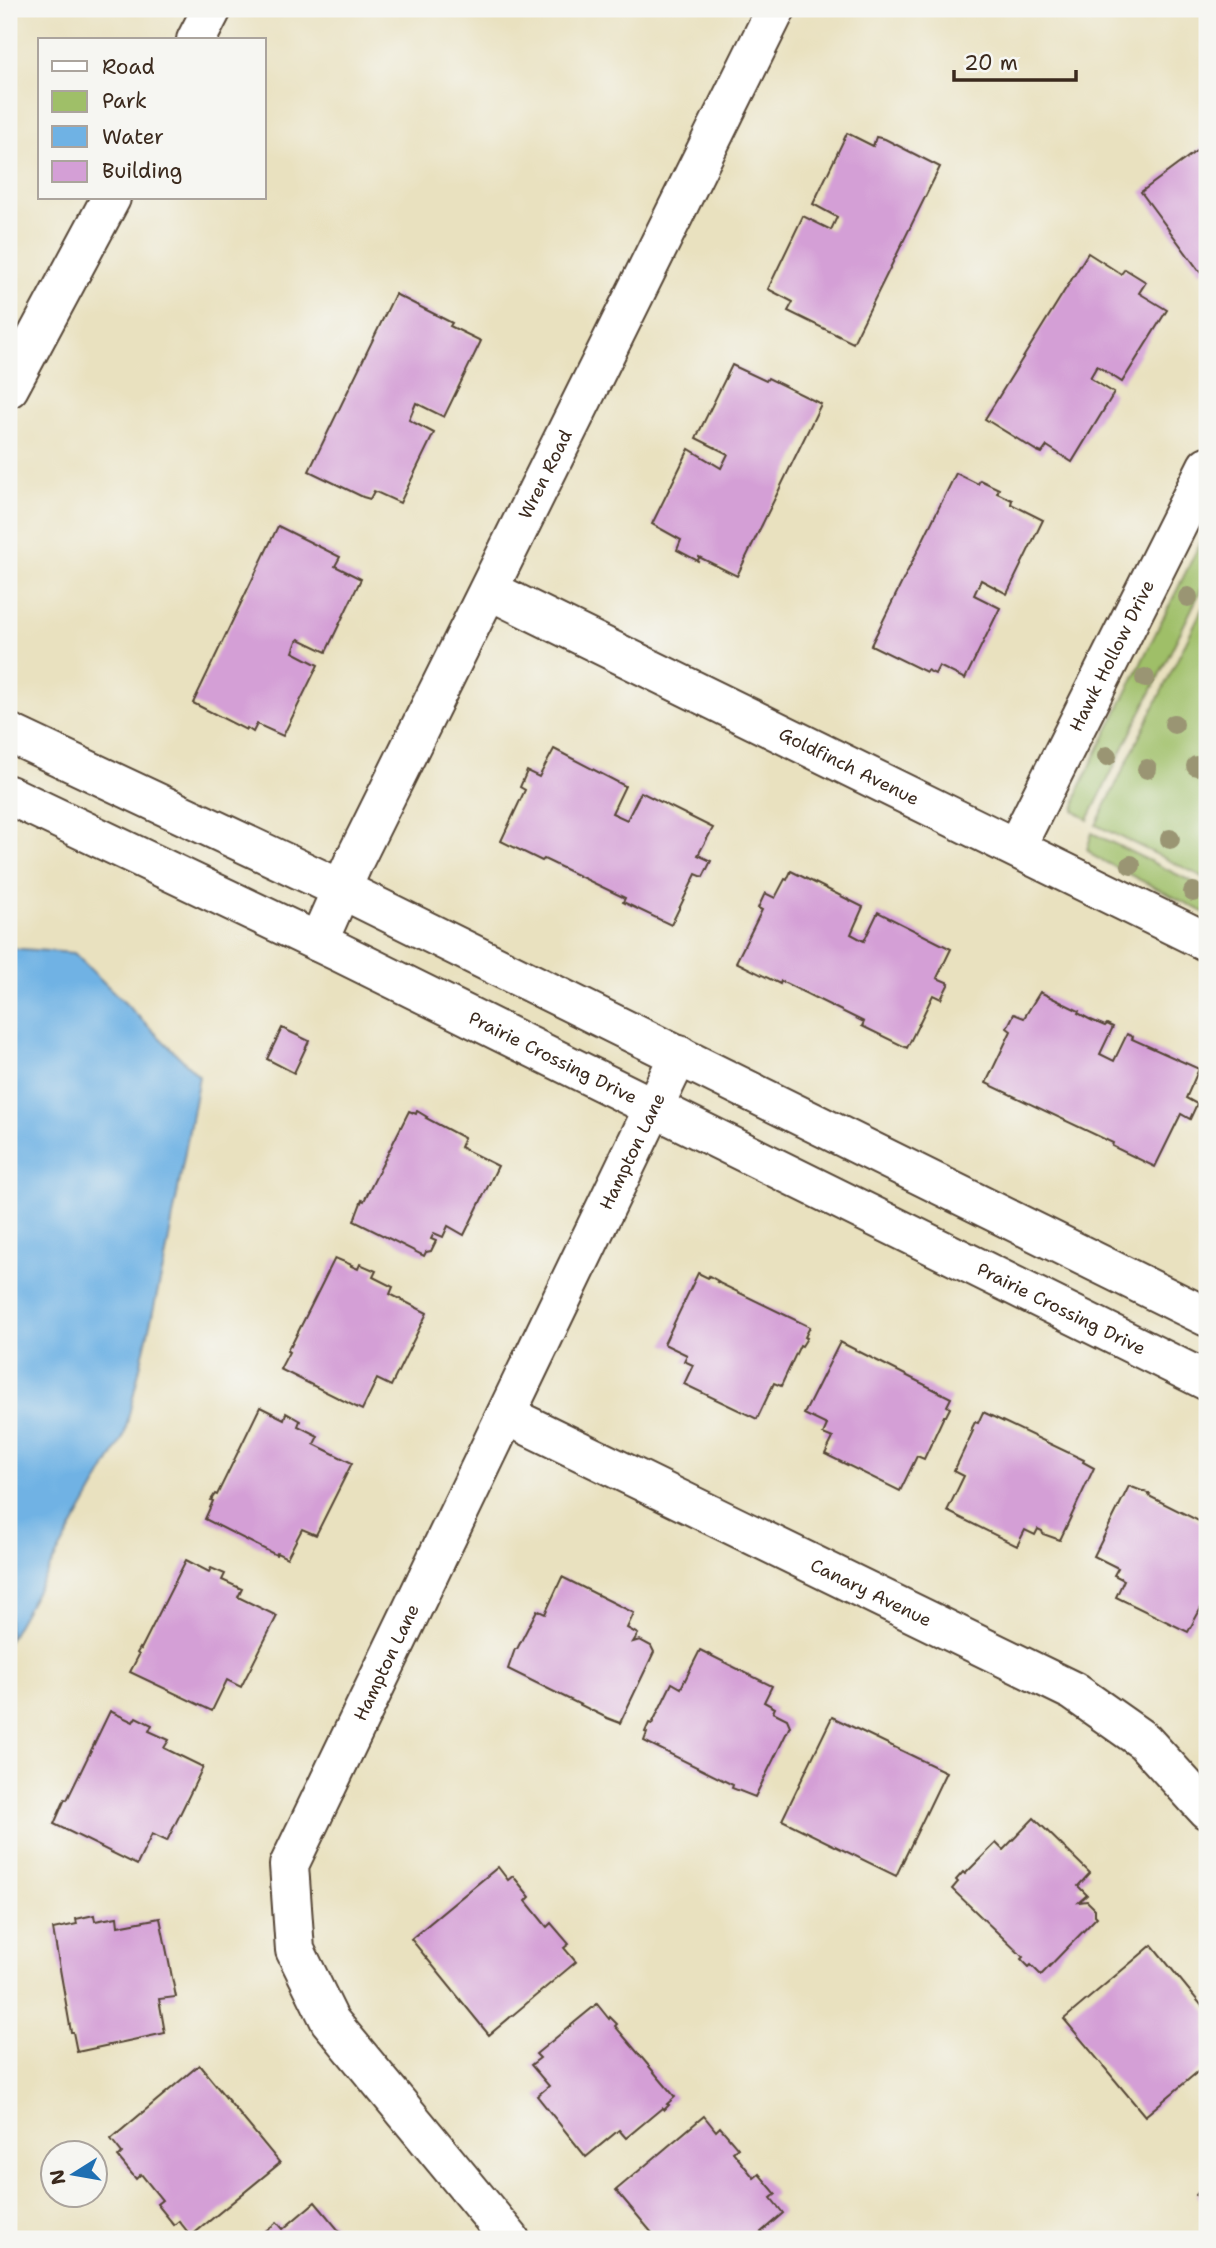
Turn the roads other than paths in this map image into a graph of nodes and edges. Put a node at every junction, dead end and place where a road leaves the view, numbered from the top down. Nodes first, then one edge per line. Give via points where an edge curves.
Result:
1 (212, 9) edge
2 (776, 9) edge
3 (196, 38) edge
4 (110, 200) edge
5 (9, 388) edge
6 (1207, 466) edge
7 (489, 590) junction
8 (9, 733) edge
9 (9, 795) edge
10 (1016, 846) junction
11 (341, 890) junction
12 (318, 942) junction
13 (1207, 942) edge
14 (679, 1055) junction
15 (654, 1107) junction
16 (1207, 1317) edge
17 (1207, 1381) edge
18 (506, 1415) junction
19 (1207, 1810) edge
20 (510, 2239) edge

1 - 3 street
2 - 7 street, Wren Road
4 - 5 street
6 - 10 street, Hawk Hollow Drive
7 - 10 street, Goldfinch Avenue
7 - 11 street, Wren Road
8 - 11 street
9 - 12 street, Prairie Crossing Drive
10 - 13 street, Goldfinch Avenue
11 - 12 street, Wren Road
11 - 14 street
12 - 15 street, Prairie Crossing Drive
14 - 15 street, Hampton Lane
14 - 16 street
15 - 17 street, Prairie Crossing Drive
15 - 18 street, Hampton Lane
18 - 19 street, Canary Avenue via 1073,1691 1144,1741
18 - 20 street, Hampton Lane via 289,1865 295,1950 330,2021

